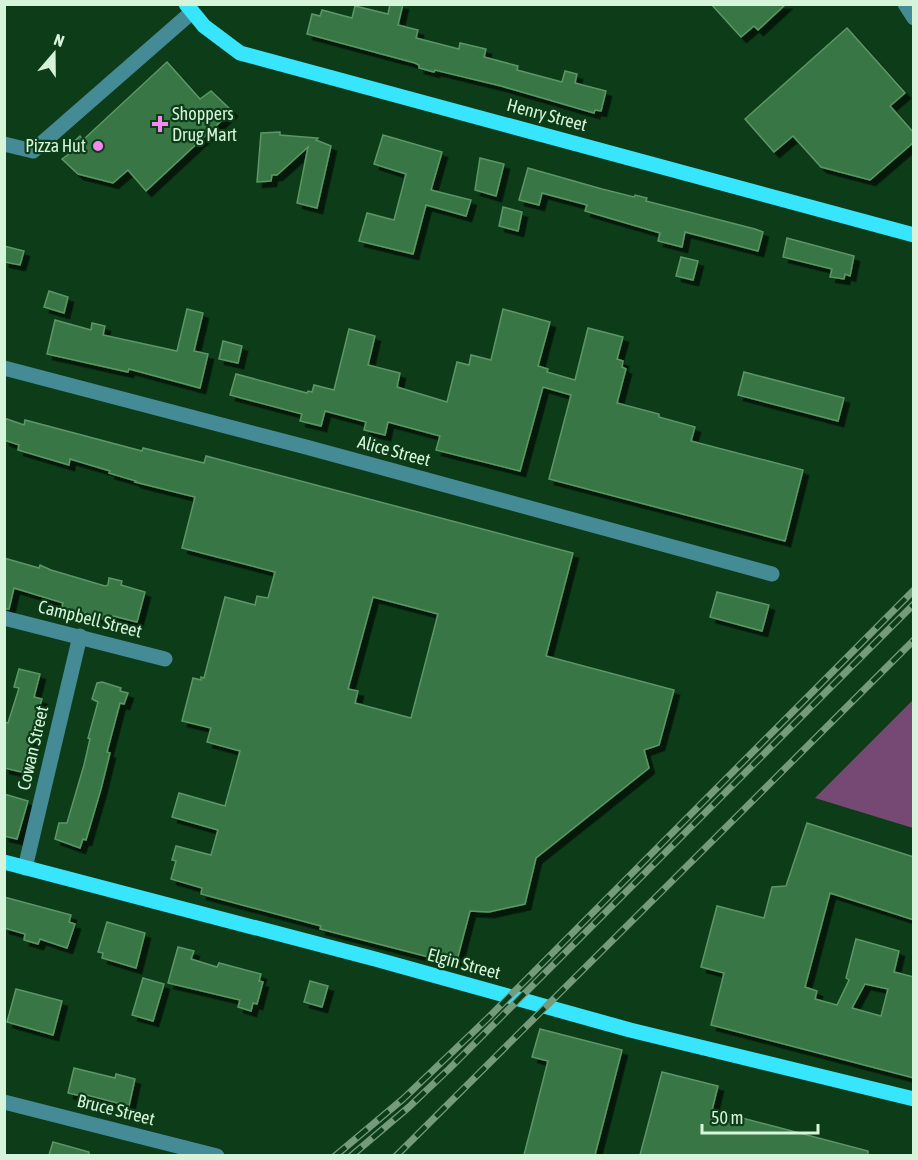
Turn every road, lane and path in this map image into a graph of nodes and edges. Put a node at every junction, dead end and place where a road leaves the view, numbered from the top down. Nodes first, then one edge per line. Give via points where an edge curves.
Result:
1 (905, 4) edge
2 (189, 8) edge
3 (914, 18) edge
4 (4, 144) edge
5 (914, 235) edge
6 (4, 368) edge
7 (772, 574) dead end
8 (4, 618) edge
9 (80, 636) junction
10 (165, 658) dead end
11 (4, 862) edge
12 (25, 868) junction
13 (914, 1099) edge
14 (4, 1102) edge
15 (218, 1155) edge

1 - 3 street
2 - 4 street via 33,151
2 - 5 main road, Henry Street via 204,26 240,53
6 - 7 street, Alice Street
8 - 9 street, Campbell Street
9 - 10 street, Campbell Street
9 - 12 street, Cowan Street
11 - 12 main road, Elgin Street
12 - 13 main road, Elgin Street via 630,1030
14 - 15 street, Bruce Street

